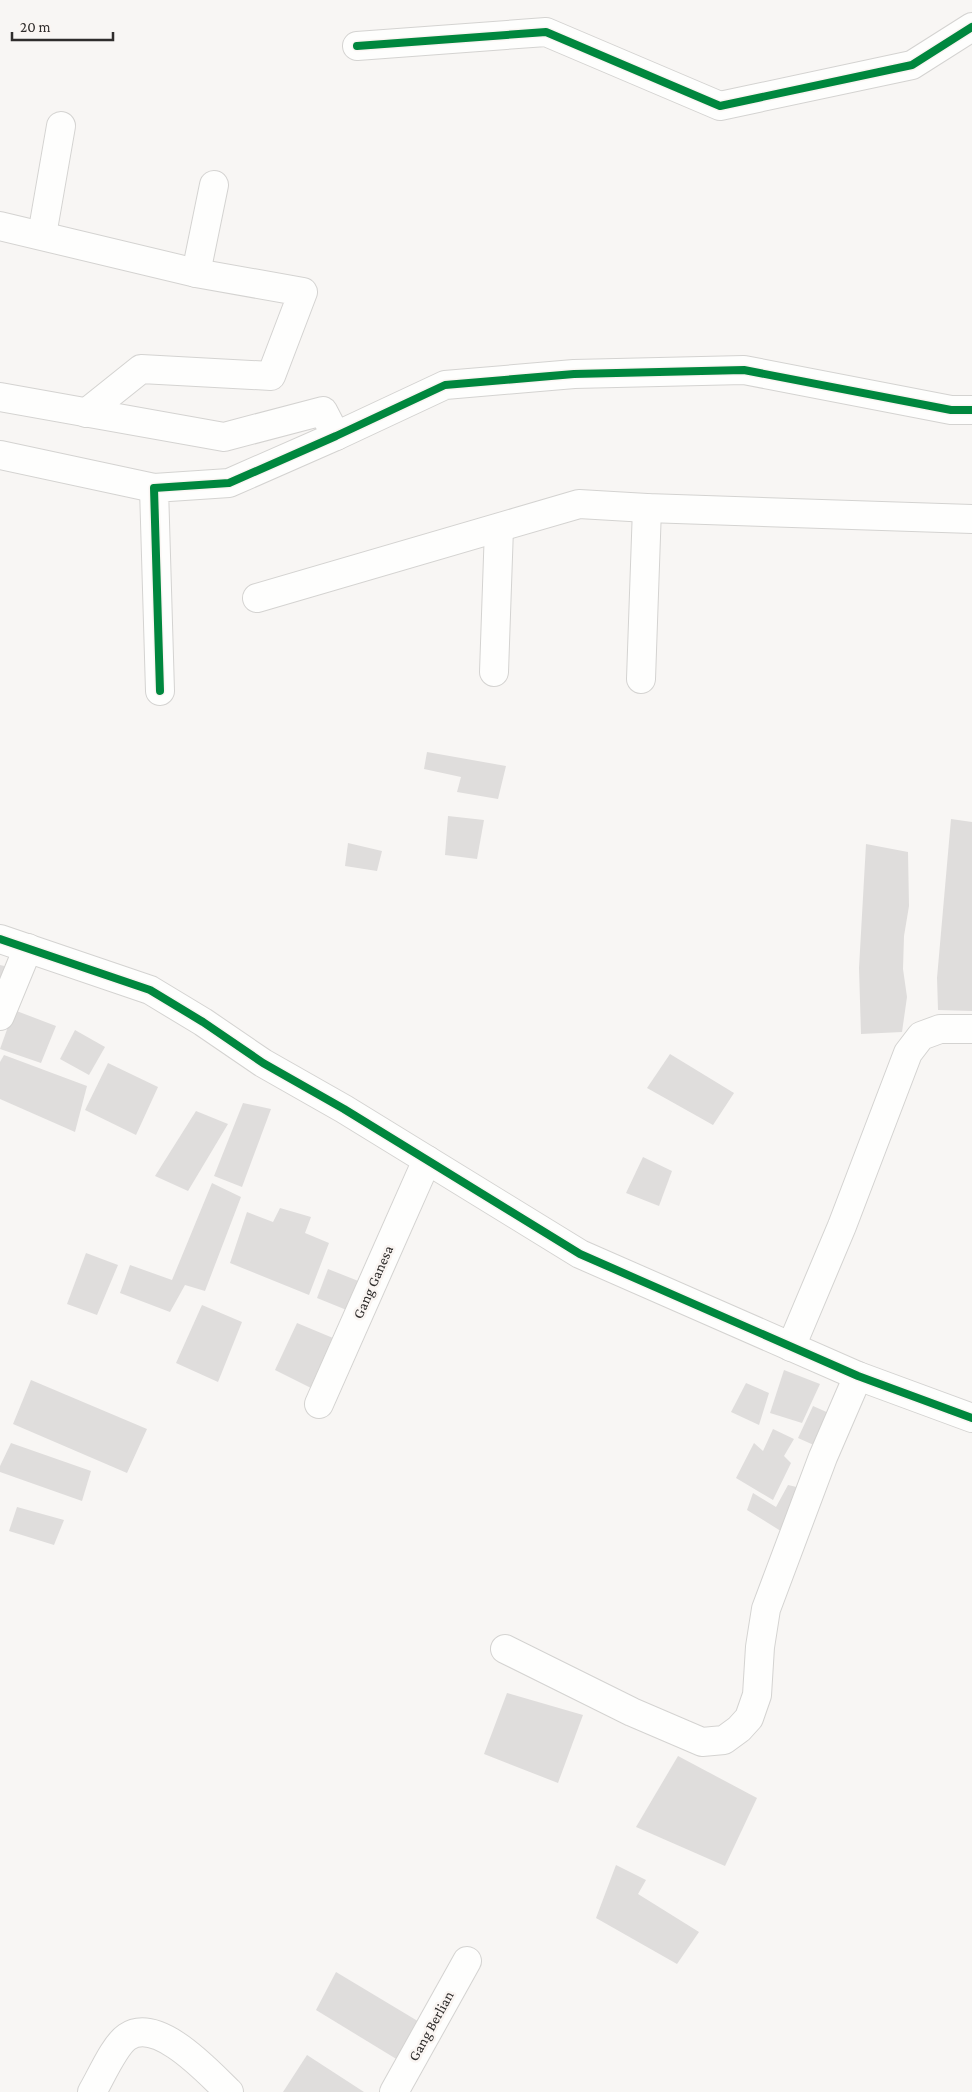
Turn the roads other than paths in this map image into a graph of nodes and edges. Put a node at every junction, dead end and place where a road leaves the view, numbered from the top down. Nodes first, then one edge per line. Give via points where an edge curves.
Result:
1 (972, 27) edge
2 (357, 46) dead end
3 (61, 126) dead end
4 (214, 185) dead end
5 (0, 226) edge
6 (42, 235) junction
7 (196, 273) junction
8 (0, 397) edge
9 (972, 410) edge
10 (86, 413) junction
11 (336, 436) junction
12 (0, 457) edge
13 (154, 488) junction
14 (647, 508) junction
15 (972, 519) edge
16 (499, 528) junction
17 (257, 598) dead end
18 (494, 672) dead end
19 (641, 679) dead end
20 (160, 691) dead end
21 (0, 939) edge
22 (28, 948) junction
23 (0, 1016) edge
24 (972, 1029) edge
25 (427, 1160) junction
26 (791, 1347) junction
27 (858, 1376) junction
28 (318, 1404) dead end
29 (972, 1418) edge
30 (505, 1648) dead end
31 (467, 1961) dead end
32 (92, 2092) edge
33 (229, 2092) edge
34 (394, 2092) edge

1 - 2 street via 912,65 720,106 546,32
3 - 6 street
4 - 7 street
5 - 6 street
6 - 7 street
7 - 10 street via 303,292 271,376 141,369
8 - 10 street
9 - 11 street via 951,410 744,370 574,374 446,385
10 - 11 street via 224,437 324,411
11 - 13 street via 229,483
12 - 13 street
13 - 20 street
14 - 15 street
14 - 16 street via 579,504
14 - 19 street
16 - 17 street
16 - 18 street
21 - 22 street
22 - 23 street
22 - 25 street via 150,990 263,1063
24 - 26 street via 940,1029 921,1036 908,1053 842,1226
25 - 26 street via 580,1254
25 - 28 street, Gang Ganesa
26 - 27 street
27 - 29 street
27 - 30 street via 823,1457 766,1609 757,1695 749,1718 724,1740 702,1742 632,1712
31 - 34 street, Gang Berlian
32 - 33 street via 120,2044 129,2036 150,2032 172,2043

